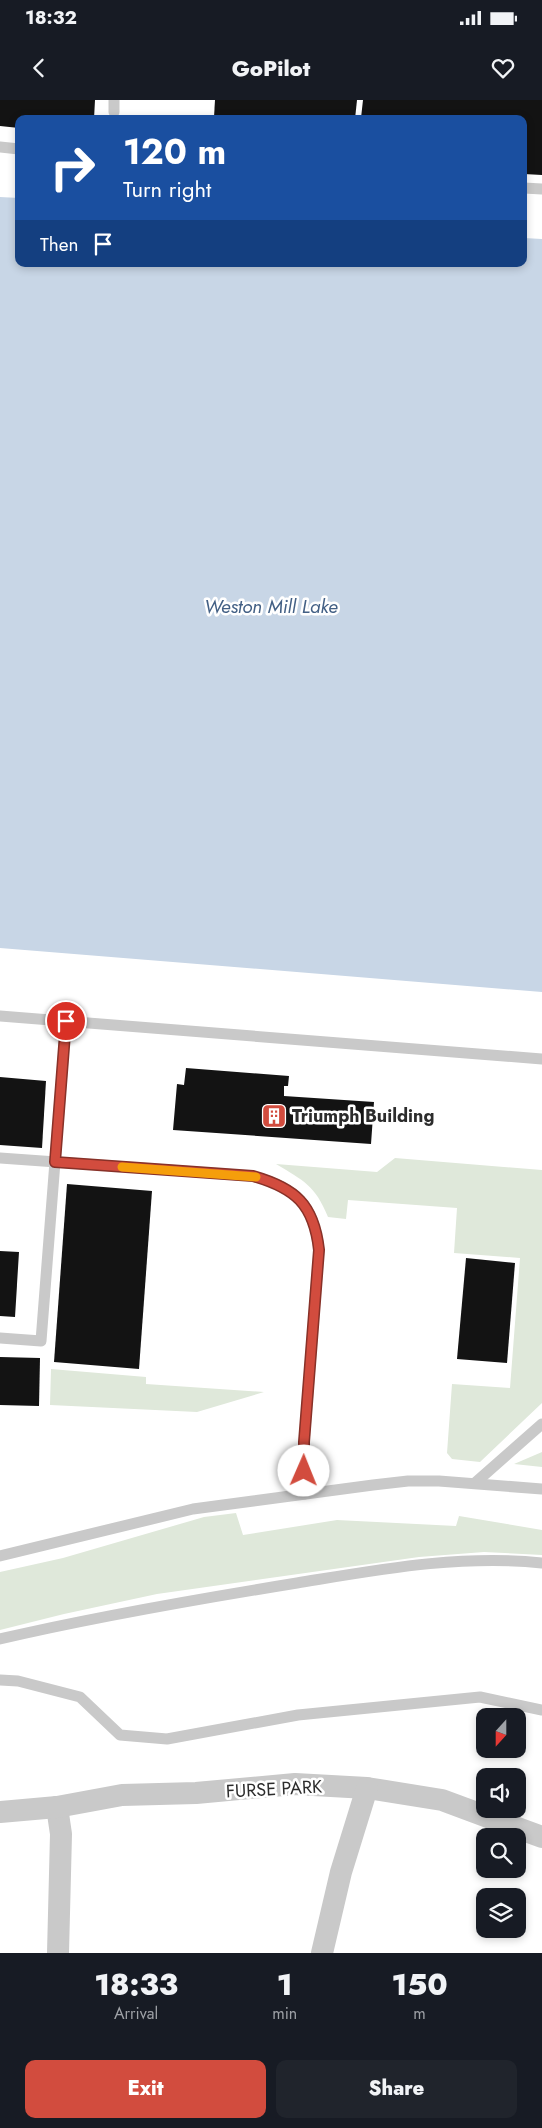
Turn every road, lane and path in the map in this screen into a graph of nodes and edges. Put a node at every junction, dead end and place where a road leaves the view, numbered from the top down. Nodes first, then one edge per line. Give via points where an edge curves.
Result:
1 (0, 147) edge
2 (15, 148) edge
3 (527, 188) edge
4 (542, 189) edge
5 (0, 1016) edge
6 (66, 1021) junction
7 (542, 1059) edge
8 (0, 1158) edge
9 (55, 1162) junction
10 (0, 1338) edge
11 (542, 1424) edge
12 (475, 1483) junction
13 (542, 1488) edge
14 (306, 1494) junction
15 (0, 1556) edge
16 (542, 1563) edge
17 (0, 1639) edge
18 (0, 1680) edge
19 (542, 1710) edge
20 (367, 1788) junction
21 (57, 1807) junction
22 (0, 1812) edge
23 (542, 1837) edge
24 (58, 1953) edge
25 (322, 1953) edge

1 - 2 lane
3 - 4 lane
5 - 6 lane
6 - 7 lane
6 - 9 lane
8 - 9 lane
9 - 10 lane via 41,1341
9 - 14 lane via 253,1176 288,1189 305,1206 314,1224 319,1250 304,1442
11 - 12 lane
12 - 13 lane
12 - 14 lane via 408,1481
14 - 15 lane via 193,1509
16 - 17 lane via 473,1561 377,1570 77,1621
18 - 19 lane via 18,1681 80,1698 120,1735 167,1739 298,1715 480,1698
20 - 21 street, FURSE PARK via 295,1784 196,1793 122,1795
20 - 23 street, FURSE PARK via 442,1800
20 - 25 street via 341,1872
21 - 22 street, FURSE PARK
21 - 24 street via 61,1834

